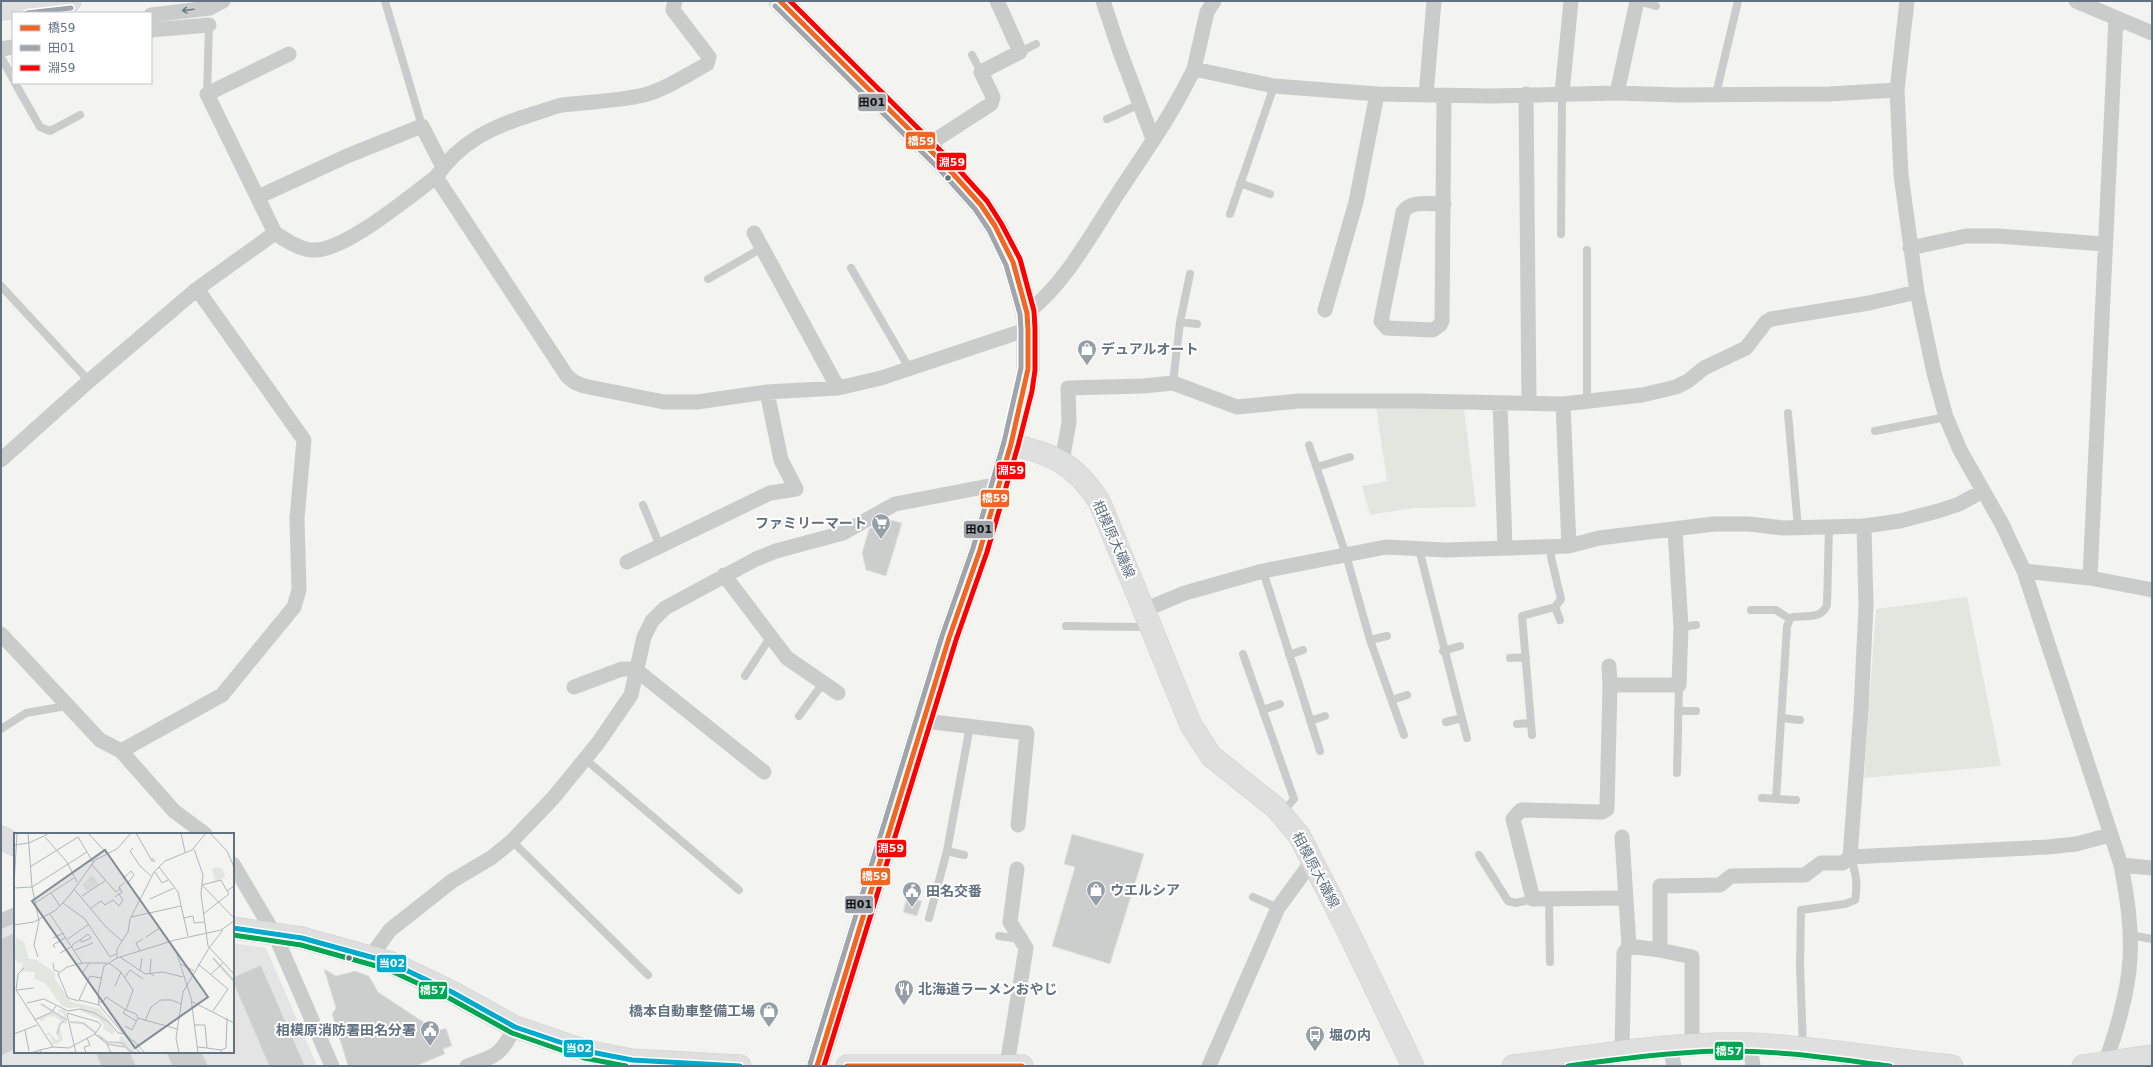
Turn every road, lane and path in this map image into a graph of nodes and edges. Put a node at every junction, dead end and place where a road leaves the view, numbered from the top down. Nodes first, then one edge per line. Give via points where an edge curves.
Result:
1 (70, 1) edge
2 (223, 1) edge
3 (385, 1) edge
4 (675, 1) edge
5 (780, 1) edge
6 (997, 1) edge
7 (1103, 1) edge
8 (1214, 1) edge
9 (1434, 1) edge
10 (1571, 1) edge
11 (1637, 1) edge
12 (1738, 1) edge
13 (1907, 1) edge
14 (2076, 1) edge
15 (1656, 6) dead end
16 (1, 9) edge
17 (152, 15) edge
18 (2116, 18) junction
19 (209, 25) joint
20 (152, 30) edge
21 (2152, 33) edge
22 (1036, 44) dead end
23 (12, 47) edge
24 (1, 49) edge
25 (1020, 52) junction
26 (289, 54) dead end
27 (972, 55) dead end
28 (1, 58) edge
29 (1194, 69) junction
30 (981, 72) junction
31 (12, 77) edge
32 (16, 84) edge
33 (1274, 86) junction
34 (1897, 90) junction
35 (1562, 93) junction
36 (1617, 93) junction
37 (208, 94) junction
38 (1377, 94) junction
39 (1526, 94) junction
40 (1716, 94) junction
41 (1426, 95) junction
42 (1444, 95) junction
43 (1140, 104) junction
44 (80, 115) dead end
45 (1107, 119) dead end
46 (422, 126) junction
47 (1153, 139) junction
48 (926, 146) junction
49 (439, 172) junction
50 (1240, 183) junction
51 (1270, 194) dead end
52 (258, 197) junction
53 (1444, 204) junction
54 (1230, 214) dead end
55 (274, 233) junction
56 (754, 233) dead end
57 (1560, 234) dead end
58 (2104, 244) junction
59 (762, 248) junction
60 (1910, 248) junction
61 (1587, 250) dead end
62 (851, 268) dead end
63 (1190, 274) dead end
64 (708, 279) dead end
65 (1, 286) edge
66 (197, 289) junction
67 (1917, 292) junction
68 (1325, 310) dead end
69 (1028, 321) junction
70 (1180, 322) junction
71 (1197, 324) dead end
72 (909, 368) junction
73 (89, 381) junction
74 (1172, 383) junction
75 (838, 388) junction
76 (767, 392) junction
77 (1587, 401) junction
78 (1500, 404) junction
79 (1529, 404) junction
80 (1563, 404) junction
81 (1788, 413) dead end
82 (1946, 417) junction
83 (1875, 431) dead end
84 (1011, 444) junction
85 (1309, 445) dead end
86 (1350, 457) dead end
87 (1, 460) edge
88 (1062, 461) junction
89 (1317, 468) junction
90 (999, 484) junction
91 (1983, 491) junction
92 (643, 505) dead end
93 (1864, 526) junction
94 (1798, 528) junction
95 (1829, 528) junction
96 (1674, 530) junction
97 (660, 546) junction
98 (1505, 546) junction
99 (1569, 546) junction
100 (1552, 547) junction
101 (1419, 549) junction
102 (1346, 555) junction
103 (627, 562) dead end
104 (1262, 571) junction
105 (2024, 571) junction
106 (724, 575) junction
107 (2090, 578) junction
108 (2152, 590) edge
109 (1555, 607) junction
110 (1751, 610) dead end
111 (1146, 616) junction
112 (1790, 619) junction
113 (1560, 620) dead end
114 (1066, 626) dead end
115 (1696, 626) dead end
116 (1681, 627) junction
117 (1, 634) edge
118 (771, 636) junction
119 (1387, 636) dead end
120 (1370, 640) junction
121 (1460, 646) dead end
122 (1303, 650) dead end
123 (1443, 651) junction
124 (1243, 654) dead end
125 (1289, 655) junction
126 (1526, 657) junction
127 (1510, 658) dead end
128 (1609, 666) dead end
129 (635, 669) junction
130 (745, 676) dead end
131 (822, 683) junction
132 (1610, 685) junction
133 (1679, 685) junction
134 (574, 687) dead end
135 (838, 693) dead end
136 (1408, 695) dead end
137 (1392, 700) junction
138 (1280, 704) dead end
139 (66, 706) junction
140 (1263, 710) junction
141 (1678, 711) junction
142 (1696, 711) dead end
143 (799, 716) dead end
144 (1325, 716) dead end
145 (1462, 718) junction
146 (1781, 718) junction
147 (1800, 720) dead end
148 (924, 721) junction
149 (1310, 721) junction
150 (1446, 722) dead end
151 (1531, 723) junction
152 (1516, 724) dead end
153 (970, 726) junction
154 (1, 729) edge
155 (1404, 735) dead end
156 (1532, 735) dead end
157 (1467, 738) dead end
158 (121, 751) junction
159 (1320, 751) dead end
160 (585, 759) junction
161 (764, 772) dead end
162 (1677, 774) dead end
163 (1762, 798) dead end
164 (1776, 799) junction
165 (1796, 800) dead end
166 (1281, 814) junction
167 (1018, 825) dead end
168 (204, 833) edge
169 (2110, 835) junction
170 (1, 837) edge
171 (1622, 837) dead end
172 (512, 841) junction
173 (14, 844) edge
174 (947, 851) junction
175 (964, 855) dead end
176 (1479, 855) dead end
177 (1850, 857) junction
178 (1313, 860) junction
179 (2121, 865) junction
180 (234, 866) edge
181 (2152, 868) edge
182 (1017, 869) dead end
183 (739, 890) dead end
184 (1253, 897) dead end
185 (1625, 898) junction
186 (1533, 899) junction
187 (1550, 899) junction
188 (1278, 908) junction
189 (14, 915) edge
190 (929, 918) dead end
191 (1, 921) edge
192 (234, 928) edge
193 (275, 935) junction
194 (2130, 935) junction
195 (999, 936) dead end
196 (2152, 939) edge
197 (1021, 940) junction
198 (1629, 946) junction
199 (1660, 950) junction
200 (371, 956) junction
201 (1550, 962) dead end
202 (648, 975) dead end
203 (515, 1027) junction
204 (1750, 1044) junction
205 (1692, 1046) junction
206 (1803, 1048) junction
207 (1622, 1052) junction
208 (2152, 1056) edge
209 (1672, 1057) edge
210 (1897, 1063) edge
211 (2105, 1064) edge
212 (934, 1065) edge
213 (332, 1066) edge
214 (467, 1066) edge
215 (740, 1066) edge
216 (817, 1066) edge
217 (847, 1066) edge
218 (1015, 1066) edge
219 (1209, 1066) edge
220 (1413, 1066) edge
221 (1513, 1066) edge
222 (1753, 1066) edge
223 (1952, 1066) edge
224 (2083, 1066) edge

1 - 16 main road
2 -> 17 street via 210,8
3 - 46 lane
4 - 49 street via 673,10 709,57 707,64 667,86 645,94 560,106 506,122 464,145
5 - 48 main road
6 - 25 street
7 - 43 street
8 - 29 street via 1207,12
9 - 41 street
10 - 35 street
11 - 15 lane
11 - 36 street
12 - 40 lane
13 - 34 street
14 - 18 street
18 - 21 street
18 - 58 street
19 - 20 street
19 - 37 lane
22 - 25 lane
23 - 24 street
25 - 30 street
26 - 37 street
27 - 30 lane
28 - 31 lane
29 - 33 street
29 - 47 street via 1176,105
30 - 48 street via 993,97 991,104
32 - 44 lane via 40,127 50,131
33 - 38 street
33 - 50 lane
34 - 40 street via 1829,94
34 - 60 street via 1901,175
35 - 36 street
35 - 39 street
35 - 57 lane
36 - 40 street
37 - 52 street
38 - 41 street
38 - 68 street via 1356,202
39 - 42 street
39 - 79 street
41 - 42 street
42 - 53 street
43 - 45 lane
43 - 47 street
46 - 49 street
46 - 52 street via 347,156
47 - 69 street via 1058,284
48 - 69 main road via 972,195 995,226 1013,262
49 - 55 street via 385,215 353,236 328,248 313,250 285,240
49 - 76 street via 567,376 574,382 664,402 697,402
50 - 51 lane
50 - 54 lane
52 - 55 street
53 - 53 street via 1442,321 1433,330 1387,328 1380,321 1403,212 1414,204
55 - 66 street
56 - 59 street
58 - 60 street via 1966,236
58 - 107 street
59 - 64 lane
59 - 75 street
60 - 67 street
61 - 77 lane
62 - 72 lane
63 - 70 lane
65 - 73 lane
66 - 73 street
66 - 158 street via 304,440 297,518 299,590 294,607 222,695
67 - 77 street via 1862,305 1771,319 1746,348 1704,368 1676,387 1642,395
67 - 82 street
69 - 72 street
69 - 84 main road via 1028,369
70 - 71 lane
70 - 74 lane
72 - 75 street
73 - 87 street
74 - 78 street via 1238,407 1299,401
74 - 88 street via 1068,388 1069,422
75 - 76 street
76 - 97 street via 781,460 796,489 770,493
77 - 80 street
78 - 79 street
78 - 98 street
79 - 80 street
80 - 99 street
81 - 94 lane
82 - 83 lane
82 - 91 street via 1960,450
84 - 88 main road, 相模原大磯線
84 - 90 main road
85 - 89 lane
86 - 89 lane
88 - 111 main road, 相模原大磯線 via 1082,477 1099,501
89 - 102 lane
90 - 106 street via 896,504 843,533 776,550
90 - 148 main road
91 - 93 street via 1959,504 1938,511 1900,521
91 - 105 street
92 - 97 lane
93 - 95 street
93 - 177 street via 1866,606
94 - 95 street
94 - 96 street via 1714,524
95 - 112 lane via 1825,610 1817,616
96 - 99 street via 1599,538
96 - 116 street
97 - 103 street
98 - 100 street
98 - 101 street
99 - 100 street
100 - 109 lane via 1551,557 1561,599
101 - 102 street via 1386,547
101 - 123 lane
102 - 104 street
102 - 120 lane
104 - 111 street via 1185,594
104 - 125 lane
105 - 107 street
105 - 169 street
106 - 118 street
106 - 129 street via 665,608 652,621 644,637
107 - 108 street
109 - 113 lane
109 - 126 lane via 1522,616
110 - 112 lane via 1776,610
111 - 114 lane via 1138,627
111 - 166 main road, 相模原大磯線 via 1191,725 1202,744 1217,761
112 - 146 lane via 1787,626
115 - 116 lane
116 - 133 street
117 - 139 street
118 - 130 lane
118 - 131 street via 786,658
119 - 120 lane
120 - 137 lane
121 - 123 lane
122 - 125 lane
123 - 145 lane
124 - 140 lane
125 - 149 lane
126 - 127 lane
126 - 151 lane
128 - 132 street
129 - 134 street via 622,669
129 - 160 street via 631,695 620,714
129 - 161 street
131 - 135 street
131 - 143 lane
132 - 133 street
132 - 186 street via 1607,809 1602,812 1521,810 1513,819
133 - 141 lane
136 - 137 lane
137 - 155 lane
138 - 140 lane
139 - 154 lane via 26,713
139 - 158 street via 100,740
140 - 166 lane via 1294,799
141 - 142 lane
141 - 162 lane
144 - 149 lane
145 - 150 lane
145 - 157 lane
146 - 147 lane
146 - 164 lane
148 - 153 street
148 - 216 main road
149 - 159 lane
151 - 152 lane
151 - 156 lane
153 - 167 street via 1027,733
153 - 174 lane
158 - 168 street via 174,811
160 - 172 street via 554,797
160 - 183 lane
163 - 164 lane
164 - 165 lane
166 - 178 main road, 相模原大磯線 via 1299,835
169 - 177 street via 2076,844 2048,847
169 - 179 street
170 - 173 main road
171 - 185 street
172 - 200 street via 491,858 452,881 390,930
172 - 202 lane
174 - 175 lane
174 - 190 lane
176 - 186 lane via 1508,901 1516,903
177 - 199 street via 1843,863 1821,863 1805,875 1731,876 1720,885 1660,886
177 - 206 lane via 1856,873 1855,900 1845,904 1801,910
178 - 188 street
178 - 220 main road, 相模原大磯線
179 - 181 street
179 - 194 street via 2128,900
180 - 193 street
182 - 197 street via 1010,922
184 - 188 lane
185 - 187 street
185 - 198 street
186 - 187 street
187 - 201 lane
188 - 219 street
189 - 191 street
192 - 193 main road
193 - 200 main road via 302,938
193 - 213 street
194 - 196 lane
194 - 211 street via 2127,983
195 - 197 lane
197 - 218 street via 1026,948
198 - 199 street
198 - 207 street via 1624,953
199 - 205 street via 1692,957
200 - 203 main road via 422,976
203 - 214 street via 504,1048 492,1058
203 - 215 main road via 567,1046 632,1060
204 - 205 main road
204 - 206 main road
204 - 222 street
205 - 209 main road
206 - 210 main road
207 - 209 main road
207 - 221 main road
208 - 211 main road
210 - 223 main road
211 - 224 main road
212 - 217 main road
212 - 218 main road

